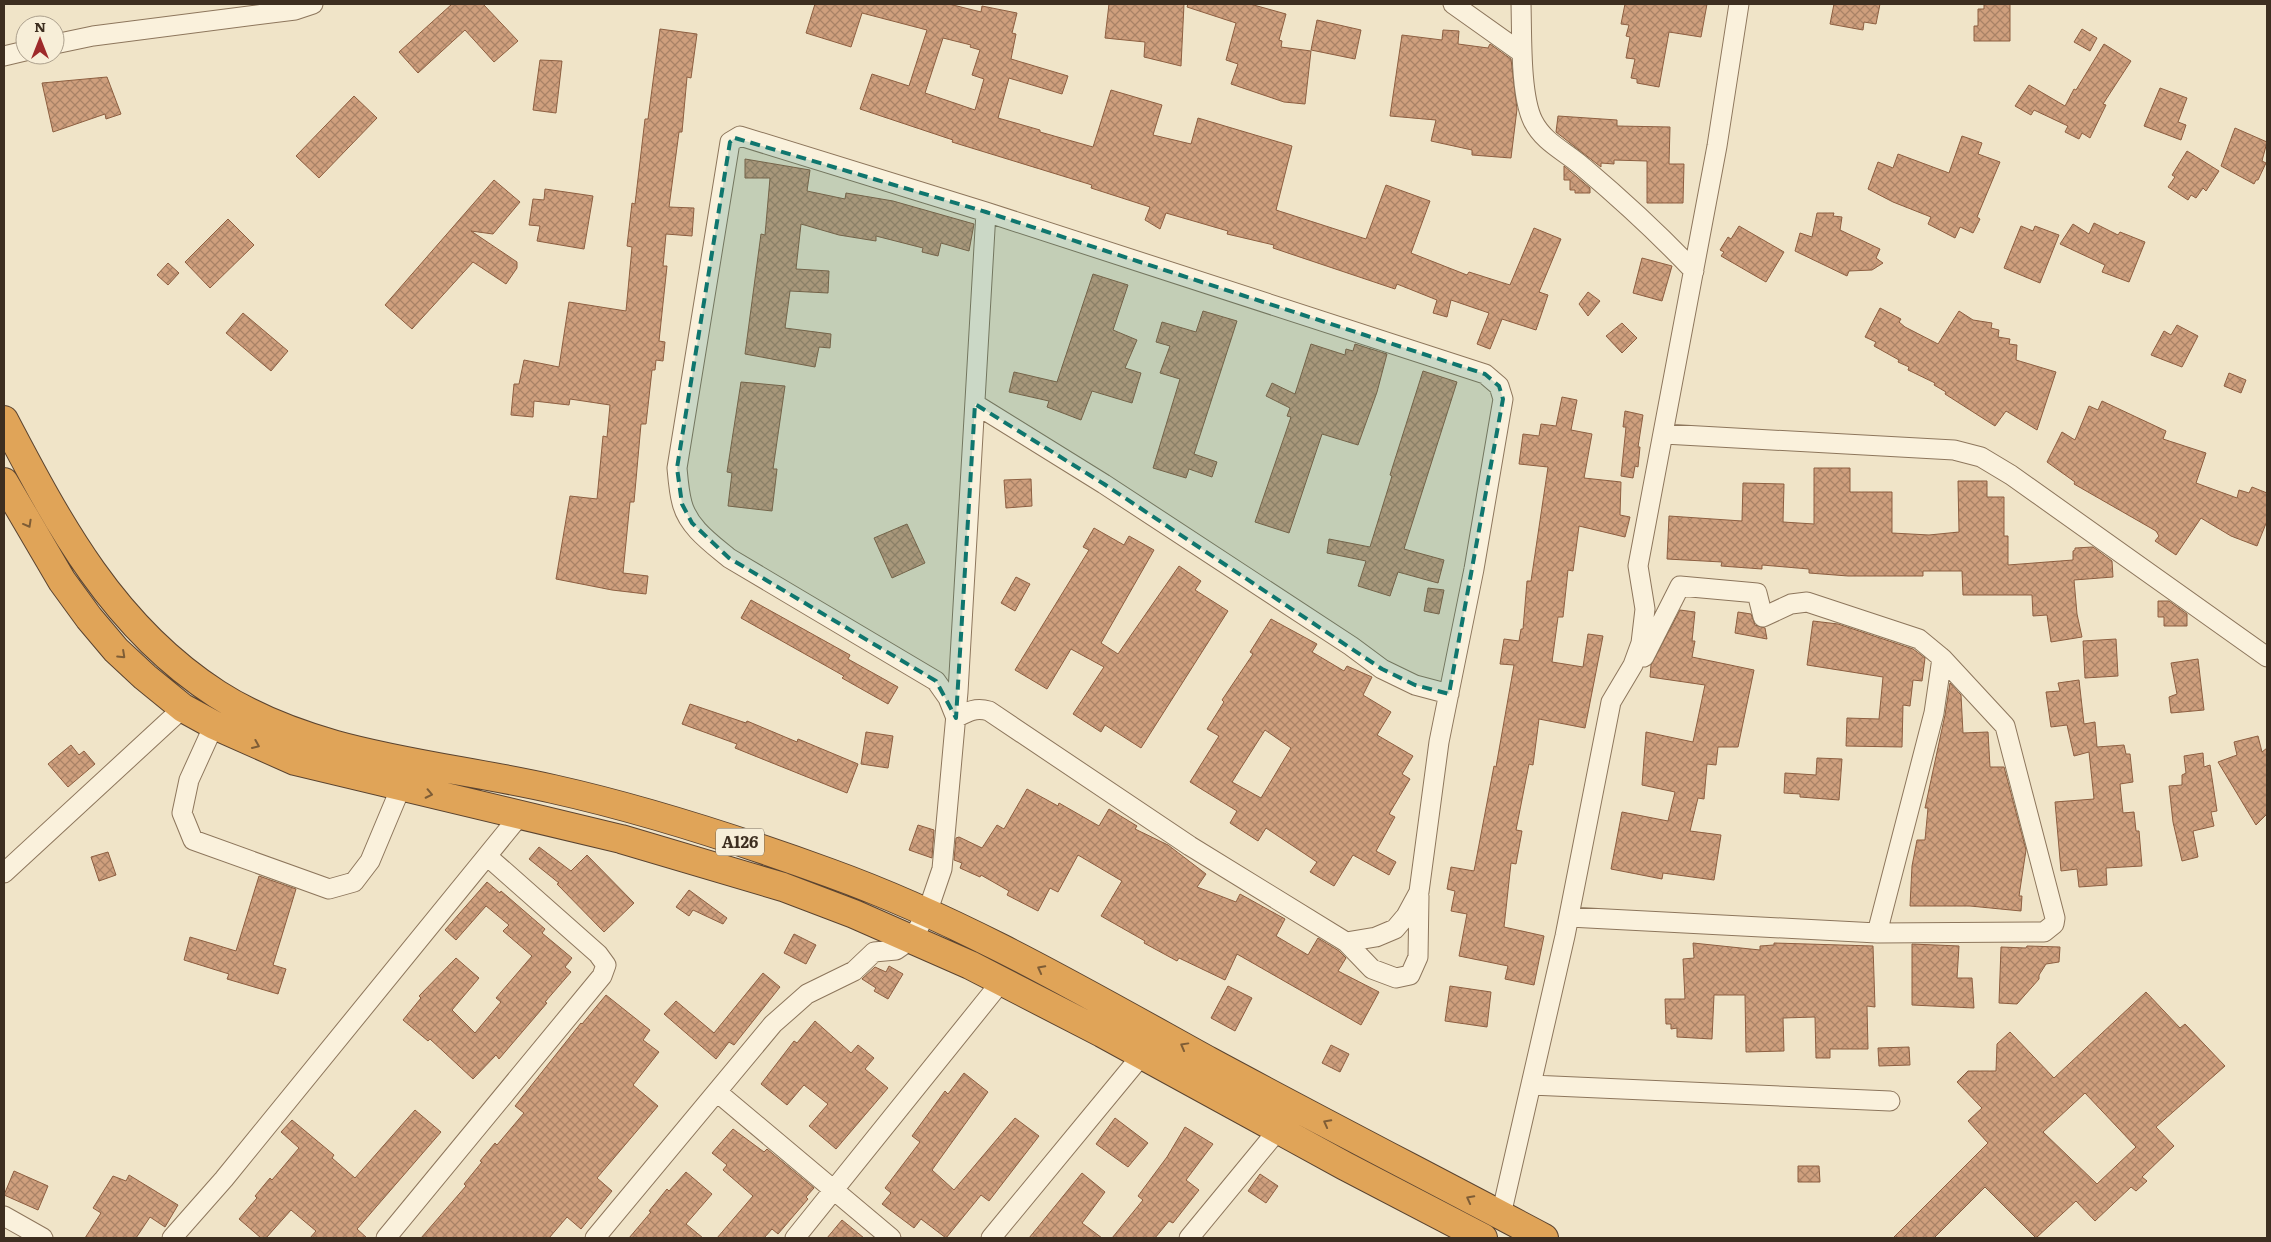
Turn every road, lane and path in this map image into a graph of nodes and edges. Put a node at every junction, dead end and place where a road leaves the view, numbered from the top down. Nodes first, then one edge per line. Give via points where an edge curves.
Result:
1 (313, 4) edge
2 (1453, 4) edge
3 (1521, 4) edge
4 (1739, 4) edge
5 (65, 42) edge
6 (1522, 53) junction
7 (986, 212) junction
8 (1694, 271) junction
9 (975, 404) junction
10 (4, 420) edge
11 (1664, 434) junction
12 (4, 482) edge
13 (2267, 657) edge
14 (1942, 658) junction
15 (1449, 694) junction
16 (1610, 702) junction
17 (183, 708) junction
18 (956, 718) junction
19 (214, 725) junction
20 (401, 787) junction
21 (521, 814) junction
22 (487, 856) junction
23 (4, 873) edge
24 (1419, 892) junction
25 (927, 913) junction
26 (1569, 916) junction
27 (1877, 933) junction
28 (912, 939) junction
29 (1346, 942) junction
30 (1001, 982) junction
31 (1142, 1055) junction
32 (1531, 1085) junction
33 (716, 1092) junction
34 (1890, 1101) dead end
35 (1278, 1130) junction
36 (835, 1190) junction
37 (1501, 1215) junction
38 (4, 1216) edge
39 (43, 1238) edge
40 (172, 1238) edge
41 (386, 1238) edge
42 (595, 1238) edge
43 (795, 1238) edge
44 (891, 1238) edge
45 (991, 1238) edge
46 (1189, 1238) edge
47 (1483, 1238) edge
48 (1544, 1238) edge

1 - 5 street via 295,10
2 - 6 street
3 - 6 street
4 - 8 street via 1718,146
6 - 8 street via 1527,100 1533,120 1546,140 1581,165 1636,213
7 - 9 street
7 - 15 street via 1485,374 1499,386 1503,400
7 - 18 street via 740,136 730,142 677,468 682,504 705,539 729,558 936,681
8 - 11 street
9 - 15 street via 1104,484 1382,669 1415,685
9 - 18 street
10 - 25 highway, A126 via 65,531 113,602 134,626 186,671 216,694 250,713 322,742 551,788 655,815 818,869
11 - 13 street via 1954,450 1981,458 2011,475
11 - 16 street via 1638,566 1645,609 1641,643 1634,665
12 -> 17 highway, A126 via 53,566 89,618 116,650
14 - 16 street via 1919,639 1807,602 1791,604 1763,617 1757,593 1680,586 1634,678
14 - 27 street via 1934,713
14 - 27 street via 2004,726 2054,924 2044,932
15 - 24 street via 1439,742
16 - 26 street
17 - 19 highway, A126
17 - 23 street
18 - 25 street via 942,869
18 - 29 street via 970,710 989,711 1190,846
19 -> 20 highway, A126 via 295,761
19 - 20 street via 189,780 182,813 193,840 329,890 354,882 370,861
20 -> 21 highway, A126
21 - 22 street
21 - 28 highway, A126 via 621,839 782,887
22 - 40 street via 224,1179
22 - 41 street via 598,954 606,965 602,976
24 - 29 street via 1395,930
24 - 29 street via 1418,957 1410,974 1396,978 1372,969
25 - 28 street
37 -> 25 highway, A126 via 1014,955
26 - 27 street
26 - 32 street
28 - 30 highway, A126
28 - 33 street via 896,950 874,952 854,971 807,994 773,1024
30 - 31 highway, A126
30 - 36 street
31 - 35 highway, A126
31 - 45 street
32 - 34 street
32 - 37 street
33 - 36 street
33 - 42 street
35 - 46 street
35 - 47 highway, A126
36 - 43 street
36 - 44 street
37 - 48 highway, A126
38 - 39 street

